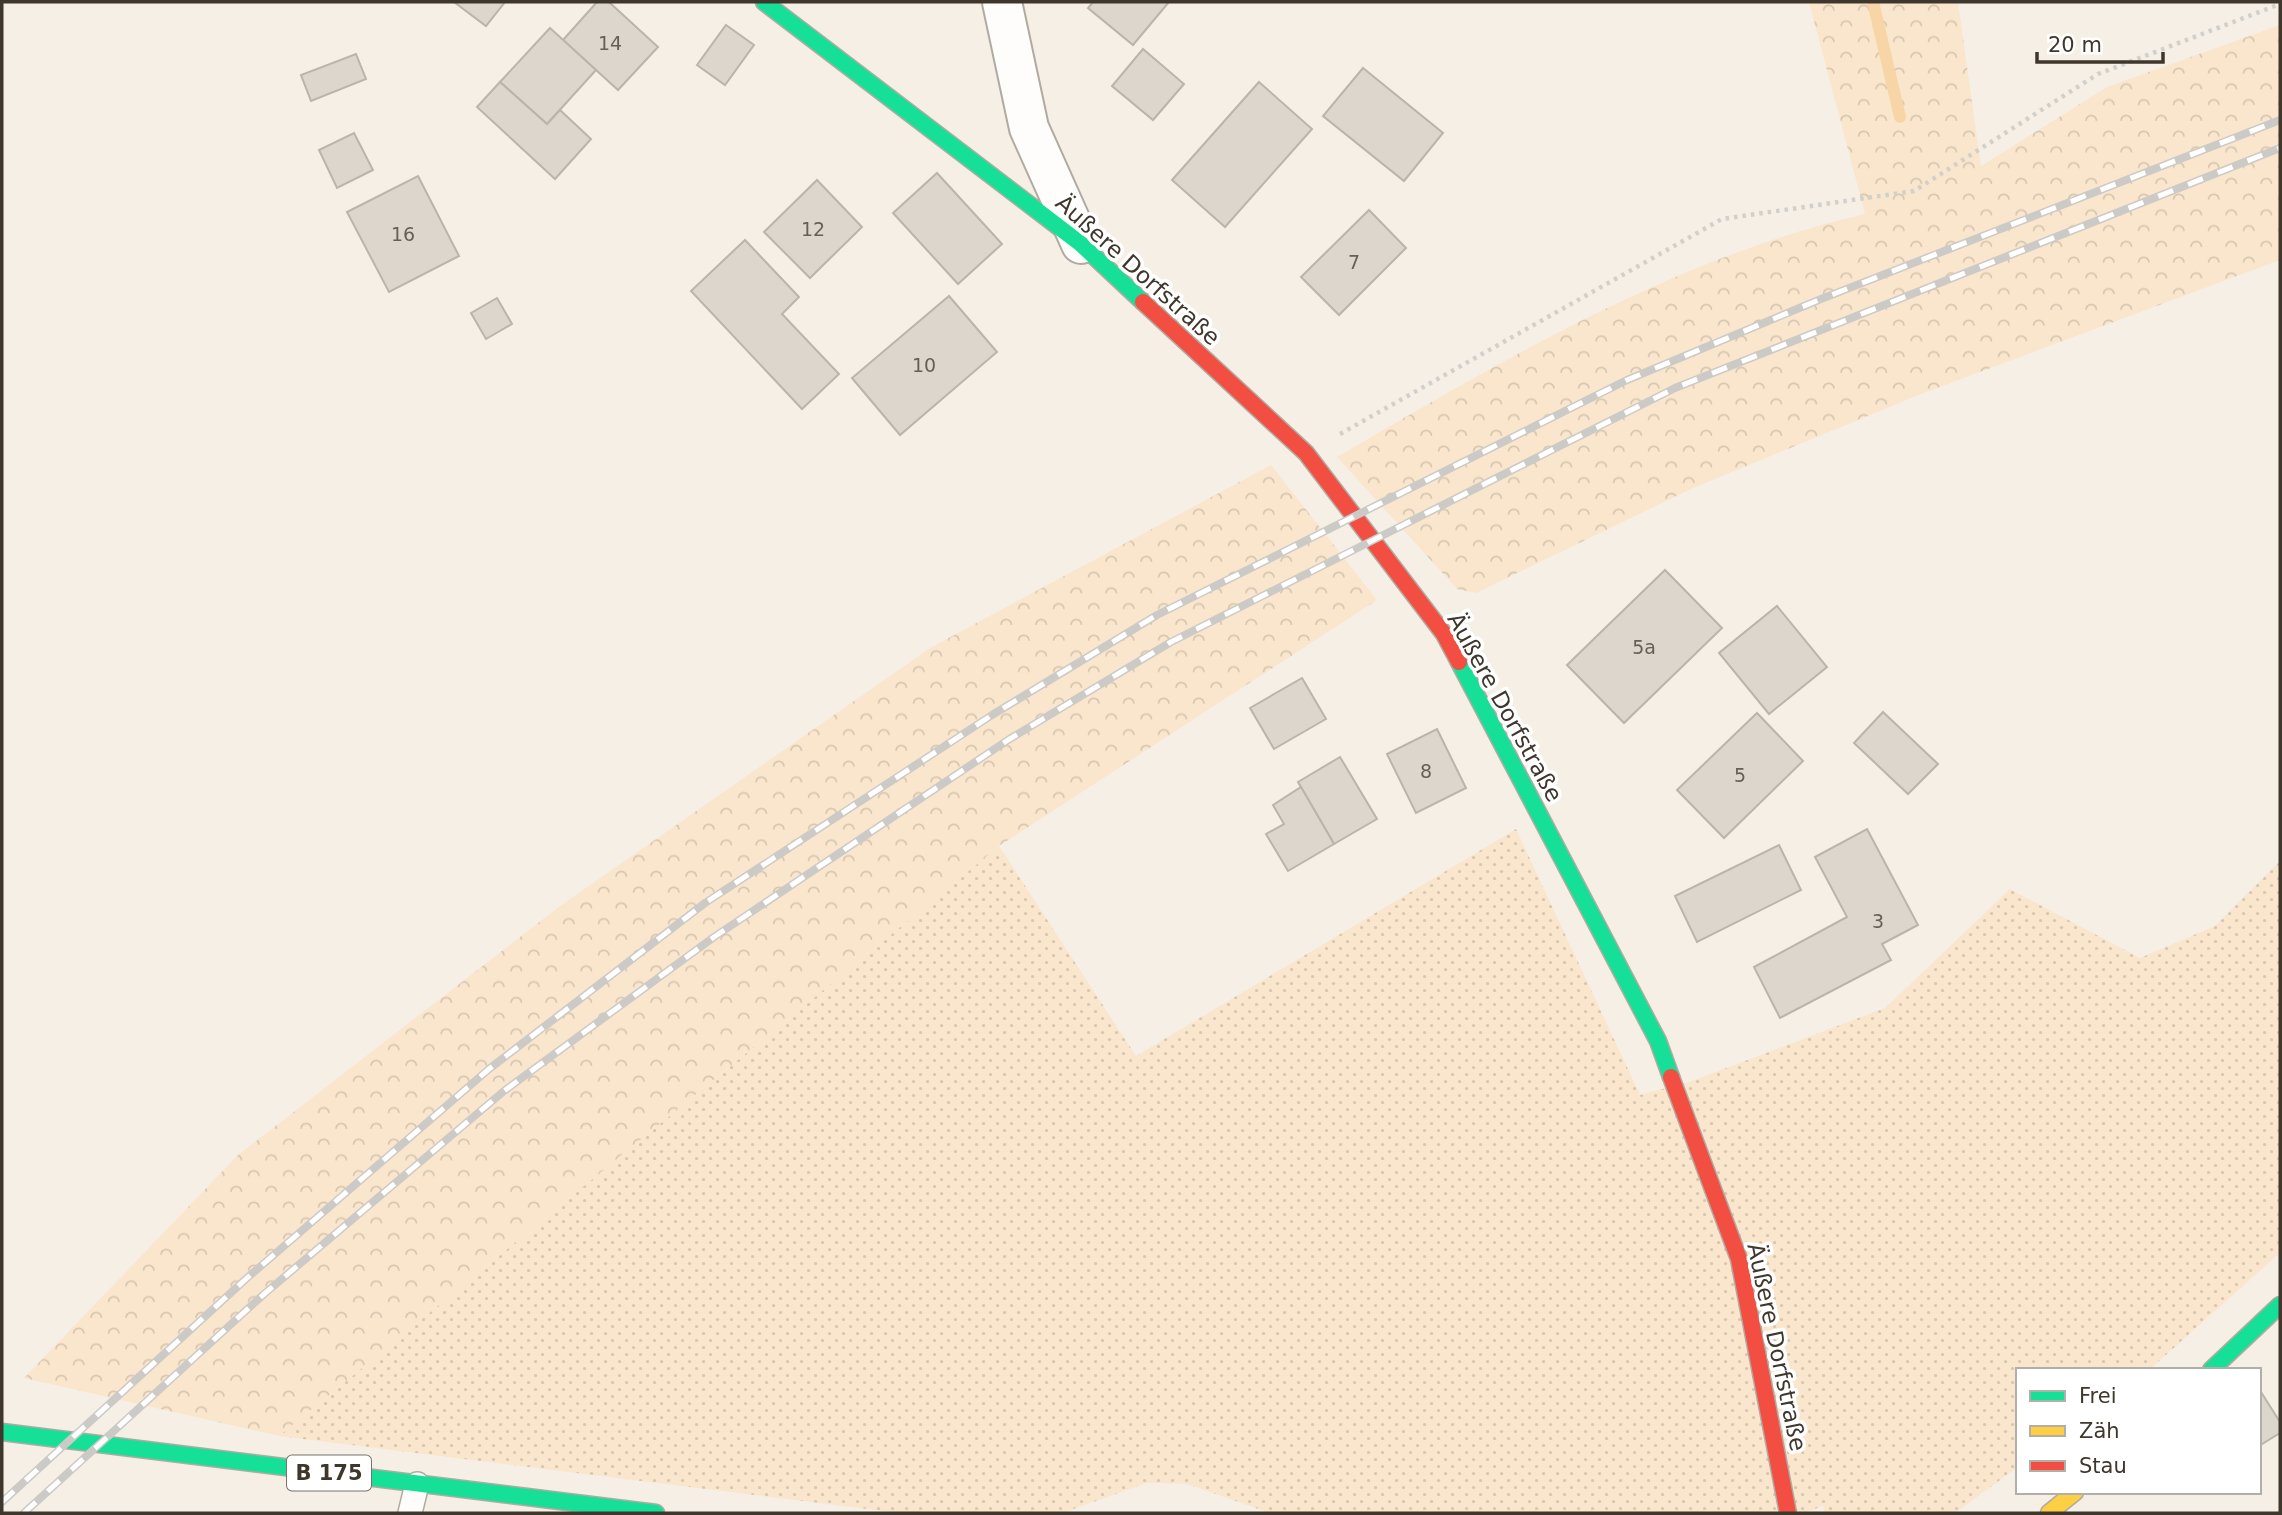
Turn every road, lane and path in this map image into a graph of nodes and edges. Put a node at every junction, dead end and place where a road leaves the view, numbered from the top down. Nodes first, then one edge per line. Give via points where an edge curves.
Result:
1 (764, 2) edge
2 (1002, 2) edge
3 (2280, 5) edge
4 (1081, 244) junction
5 (1306, 453) junction
6 (2280, 1305) edge
7 (2213, 1368) edge
8 (2, 1432) edge
9 (417, 1484) junction
10 (2073, 1494) edge
11 (410, 1513) edge
12 (656, 1513) edge
13 (1788, 1513) edge
14 (2049, 1513) edge

1 - 4 street, Äußere Dorfstraße
2 - 4 street via 1029,128
3 - 5 path via 2098,74 1914,191 1722,219
4 - 5 street, Äußere Dorfstraße
5 - 13 street, Äußere Dorfstraße via 1444,634 1658,1041 1739,1259
6 - 7 street
8 - 9 street, B 175
9 - 11 lane
9 - 12 street, B 175
10 - 14 street

